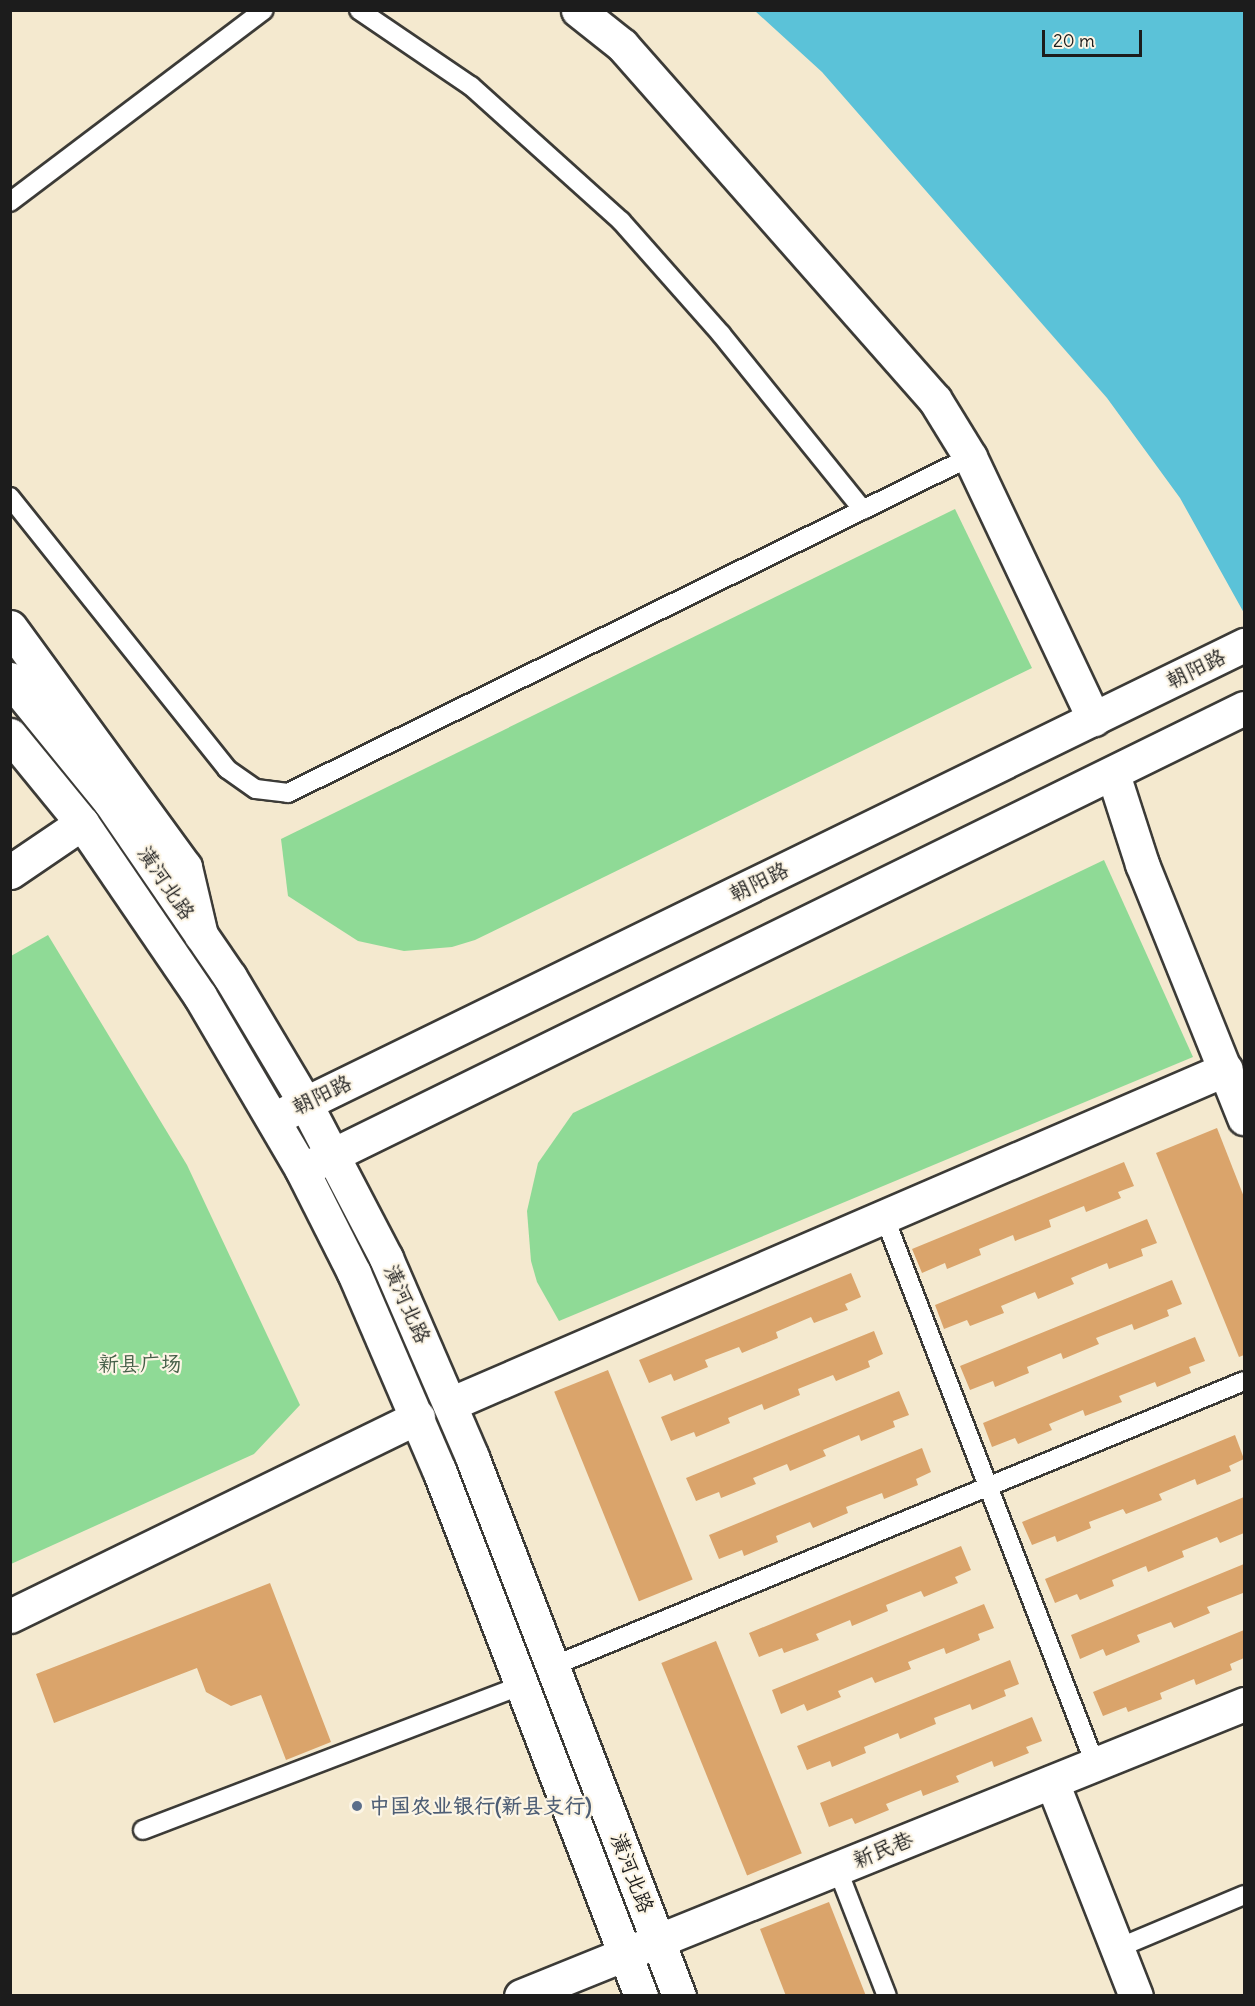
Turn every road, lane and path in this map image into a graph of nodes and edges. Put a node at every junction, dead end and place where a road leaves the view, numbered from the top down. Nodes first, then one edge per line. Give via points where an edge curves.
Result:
1 (264, 10) edge
2 (359, 10) edge
3 (578, 10) edge
4 (10, 202) edge
5 (970, 458) junction
6 (10, 497) edge
7 (863, 510) junction
8 (10, 627) edge
9 (1245, 645) edge
10 (10, 679) edge
11 (1245, 708) edge
12 (1094, 719) junction
13 (10, 735) edge
14 (1113, 774) junction
15 (82, 823) junction
16 (10, 872) edge
17 (202, 936) junction
18 (1226, 1069) junction
19 (305, 1103) junction
20 (1245, 1118) edge
21 (273, 1119) junction
22 (333, 1155) junction
23 (302, 1170) junction
24 (884, 1216) junction
25 (1245, 1381) edge
26 (450, 1404) junction
27 (418, 1417) junction
28 (988, 1487) junction
29 (10, 1616) edge
30 (553, 1666) junction
31 (522, 1685) junction
32 (1245, 1704) edge
33 (1095, 1764) junction
34 (1052, 1782) junction
35 (143, 1830) dead end
36 (837, 1868) junction
37 (1245, 1895) edge
38 (658, 1941) junction
39 (1118, 1948) junction
40 (625, 1953) junction
41 (521, 1995) edge
42 (641, 1995) edge
43 (679, 1995) edge
44 (887, 1995) edge
45 (1136, 1995) edge

1 - 4 lane
2 - 7 lane via 471,87 621,221 721,334
3 - 5 main road via 622,45 920,382
5 - 7 lane
5 - 12 main road
6 - 7 lane via 227,769 240,781 271,793 288,793
8 - 17 main road via 185,867
9 - 12 main road, 朝阳路
10 - 17 main road, 潢河北路 via 110,802
11 - 14 main road
12 - 19 main road, 朝阳路
13 - 15 main road, 潢河北路
14 - 18 main road via 1142,864
14 - 22 main road
15 - 16 main road
15 - 21 main road, 潢河北路 via 200,996
17 - 19 main road, 潢河北路
18 - 20 main road
18 - 24 main road
19 - 21 main road, 朝阳路
19 - 22 main road, 潢河北路
21 - 23 main road, 潢河北路
22 - 23 main road
22 - 26 main road, 潢河北路 via 386,1258
23 - 27 main road, 潢河北路 via 354,1273
24 - 26 main road
24 - 28 lane
25 - 28 lane
26 - 30 main road, 潢河北路
27 - 29 main road
27 - 31 main road, 潢河北路
28 - 30 lane
28 - 33 lane
30 - 38 main road, 潢河北路
31 - 35 lane
31 - 40 main road, 潢河北路
32 - 33 main road, 新民巷
33 - 34 main road, 新民巷
34 - 36 main road, 新民巷
34 - 39 main road
36 - 38 main road, 新民巷
36 - 44 lane
37 - 39 lane
38 - 40 main road, 新民巷
38 - 43 main road, 潢河北路
39 - 45 main road
40 - 41 main road, 新民巷
40 - 42 main road, 潢河北路

